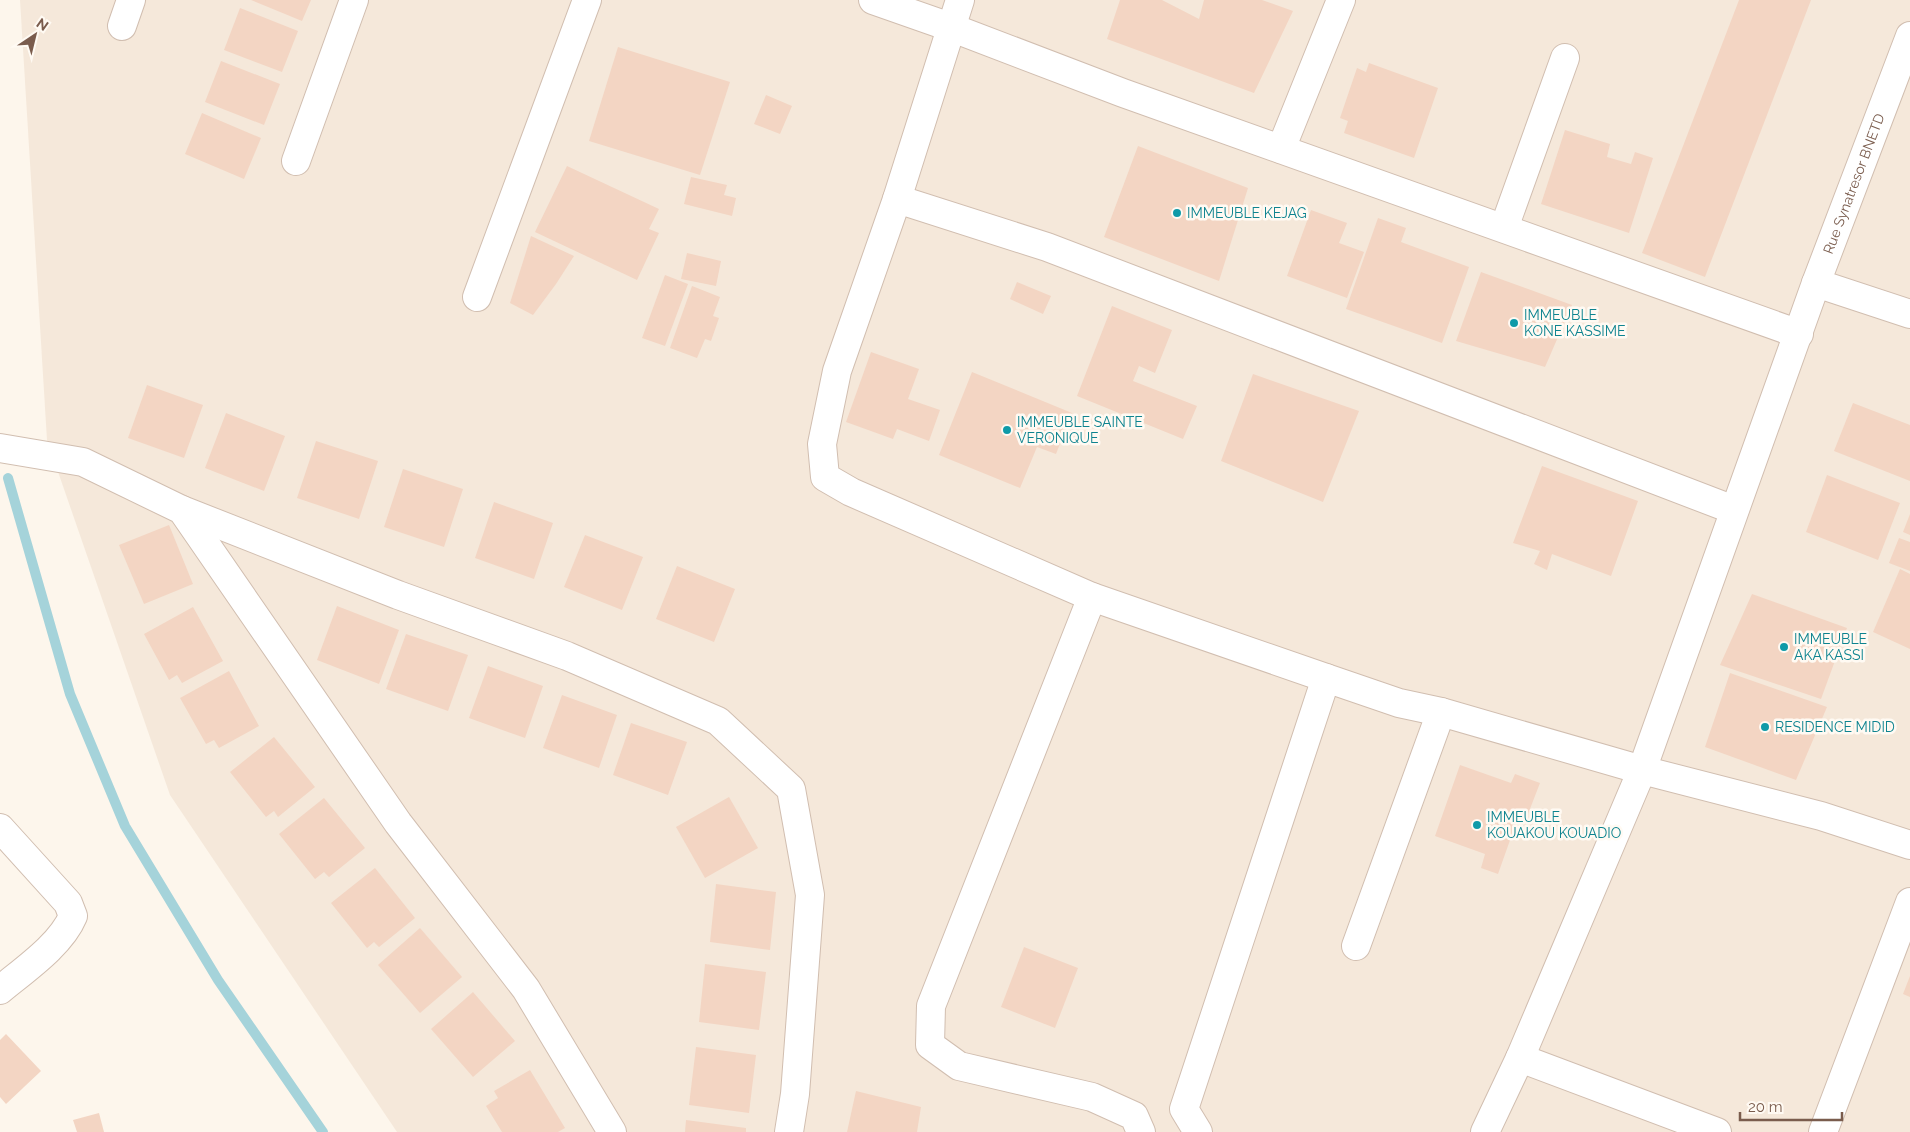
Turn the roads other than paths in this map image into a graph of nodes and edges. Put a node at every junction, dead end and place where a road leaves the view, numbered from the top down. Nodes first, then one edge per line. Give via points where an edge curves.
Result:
1 (131, 0) edge
2 (354, 0) edge
3 (587, 0) edge
4 (873, 0) edge
5 (960, 0) edge
6 (1341, 0) edge
7 (122, 26) dead end
8 (950, 27) junction
9 (1910, 36) edge
10 (1565, 58) dead end
11 (1281, 149) junction
12 (296, 161) dead end
13 (897, 199) junction
14 (1504, 228) junction
15 (1816, 284) junction
16 (477, 298) dead end
17 (1910, 314) edge
18 (1799, 334) junction
19 (0, 448) edge
20 (182, 510) junction
21 (1734, 510) junction
22 (1092, 597) junction
23 (1326, 678) junction
24 (1441, 712) junction
25 (1642, 770) junction
26 (0, 828) edge
27 (1910, 845) edge
28 (1910, 902) edge
29 (1356, 946) dead end
30 (0, 990) edge
31 (1520, 1058) junction
32 (612, 1132) edge
33 (789, 1132) edge
34 (1141, 1132) edge
35 (1198, 1132) edge
36 (1485, 1132) edge
37 (1717, 1132) edge
38 (1823, 1132) edge

1 - 7 street
2 - 12 street
3 - 16 street
4 - 8 street
5 - 8 street
6 - 11 street
8 - 11 street
8 - 13 street
9 - 15 street, Rue Synatresor BNETD
10 - 14 street
11 - 14 street
13 - 21 street via 1047,247
13 - 22 street via 837,371 822,444 825,477 851,492
14 - 18 street
15 - 17 street
15 - 18 street, Rue Synatresor BNETD
18 - 21 street, Rue Synatresor BNETD
19 - 20 street via 83,462
20 - 32 street via 398,824 526,989
20 - 33 street via 398,595 567,656 718,721 791,789 810,894 795,1094
21 - 25 street, Rue Synatresor BNETD
22 - 23 street
22 - 34 street via 931,1006 930,1045 959,1066 1092,1097 1134,1116
23 - 24 street
23 - 35 street via 1184,1109
24 - 25 street
24 - 29 street
25 - 27 street via 1820,816
25 - 31 street, Rue Synatresor BNETD
26 - 30 street via 68,903 73,916 69,926 45,952
28 - 38 street
31 - 36 street, Rue Synatresor BNETD
31 - 37 street

